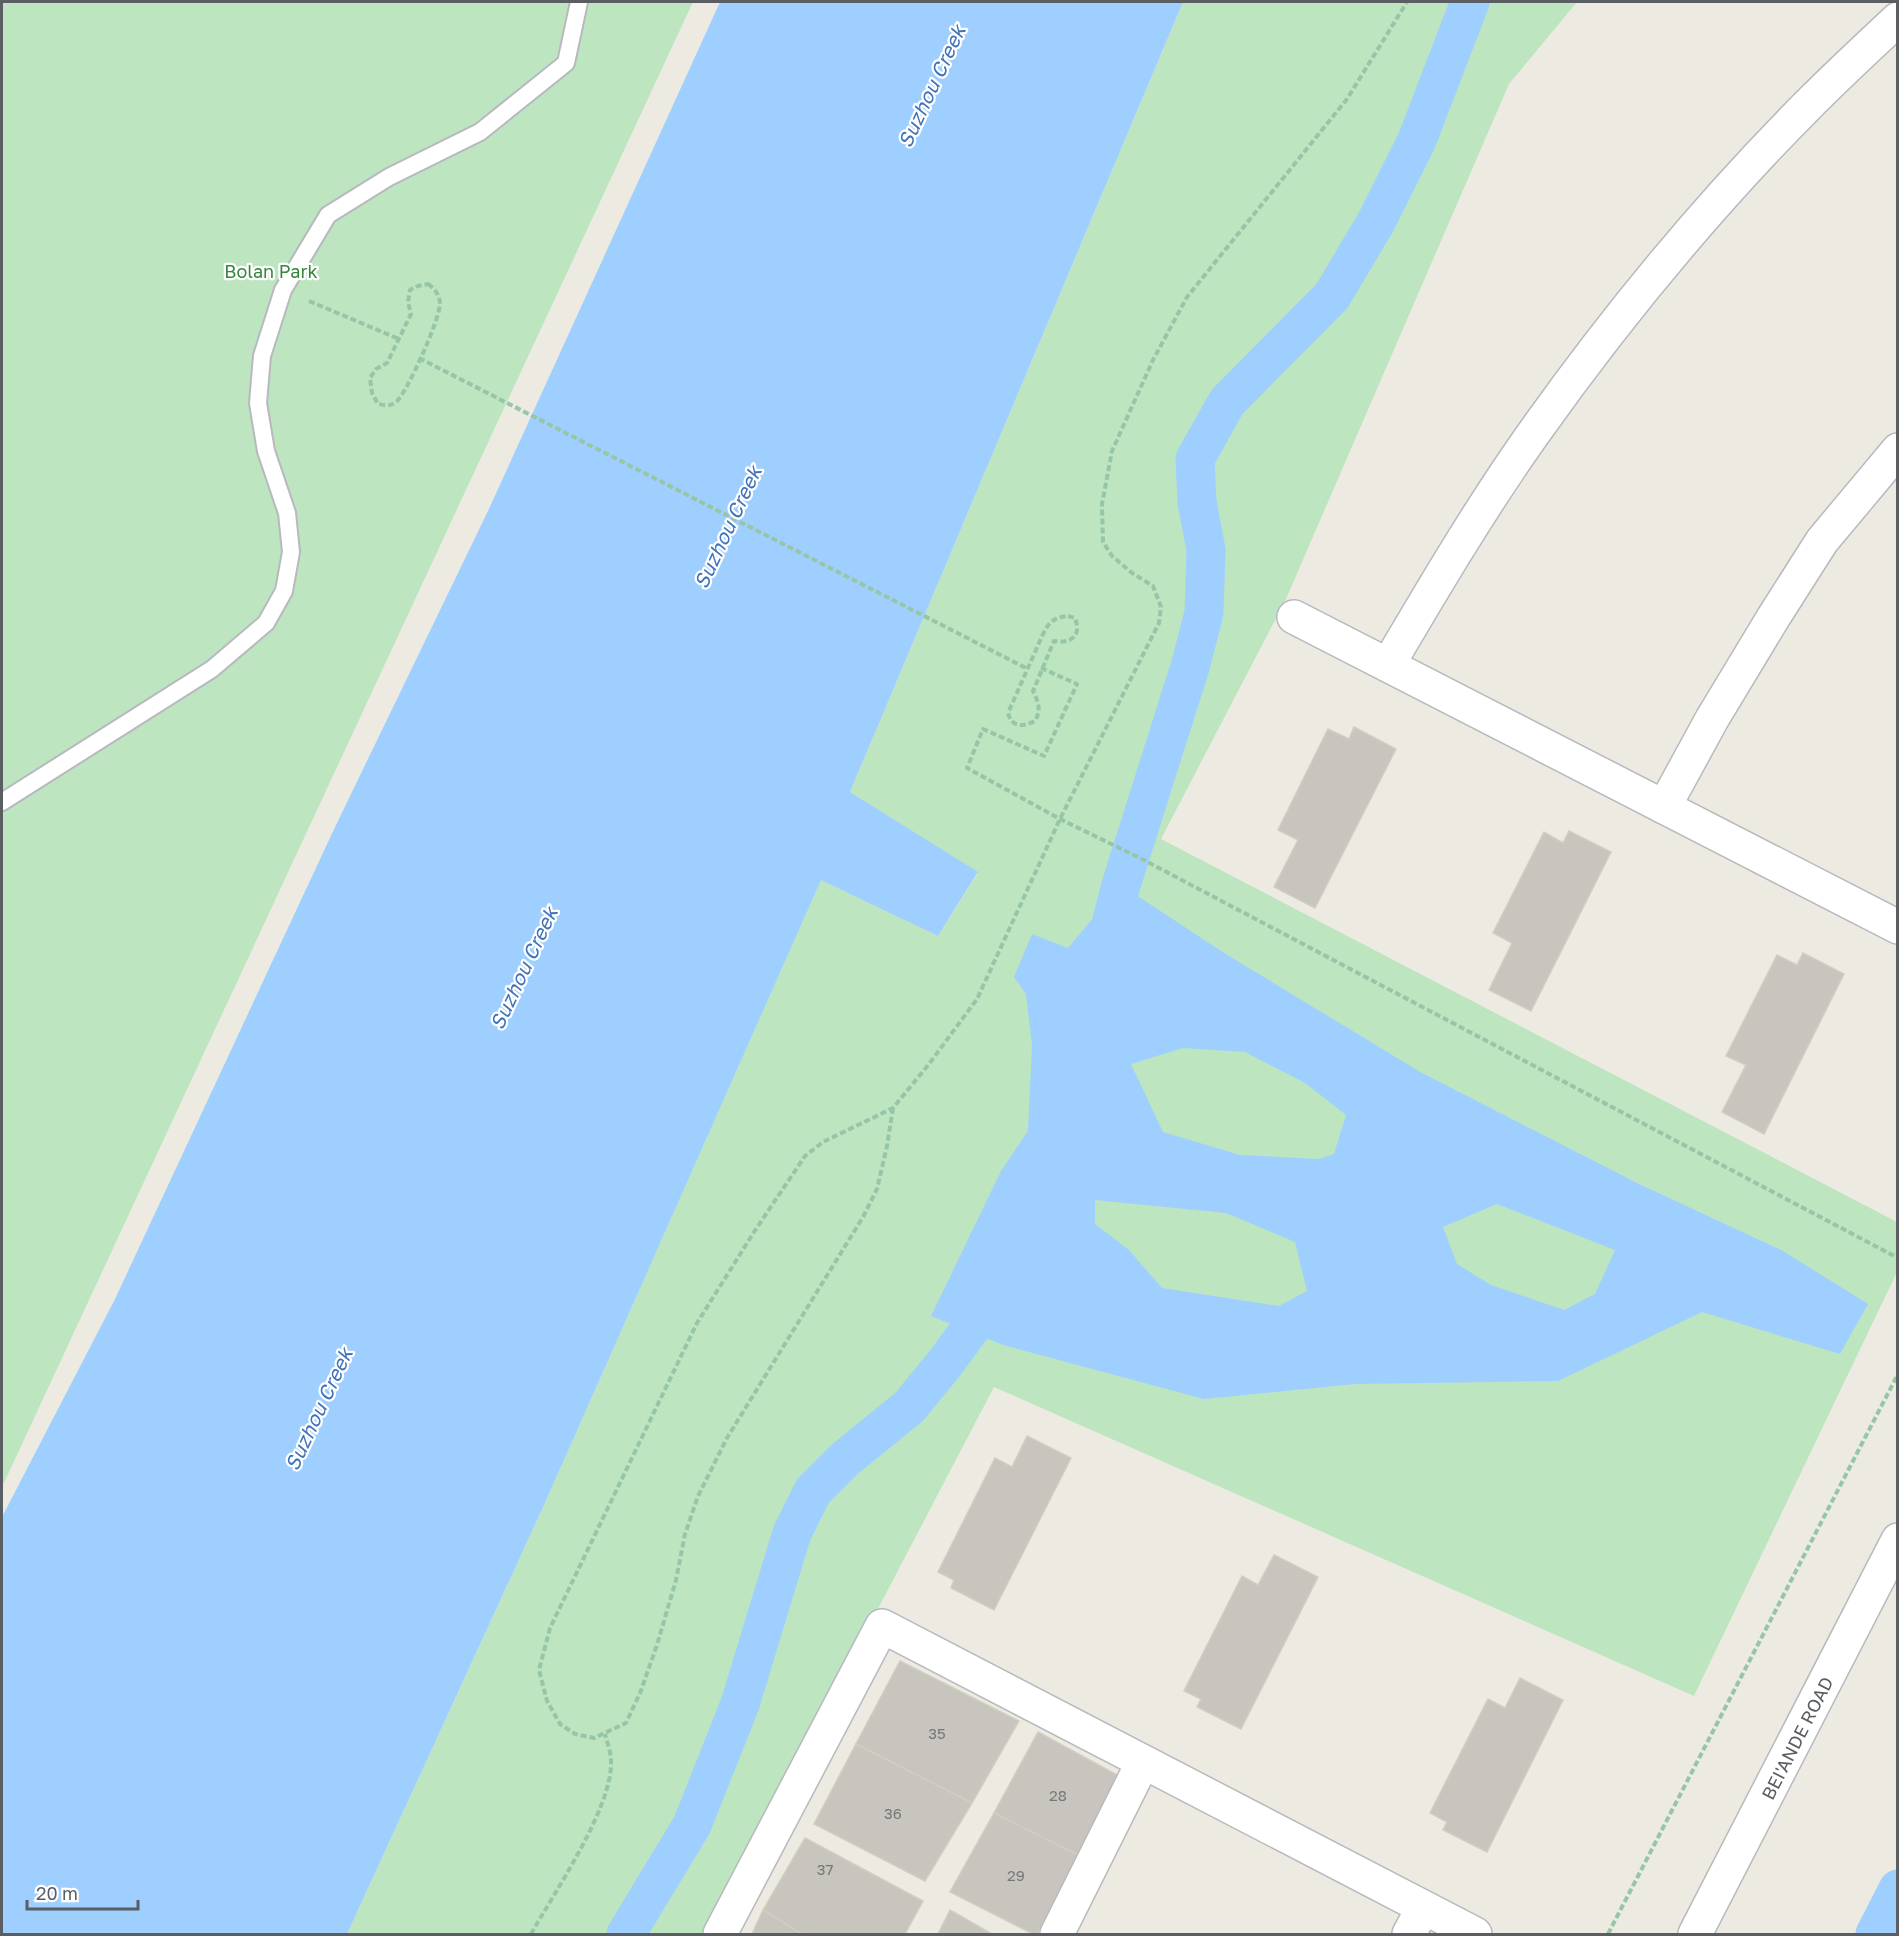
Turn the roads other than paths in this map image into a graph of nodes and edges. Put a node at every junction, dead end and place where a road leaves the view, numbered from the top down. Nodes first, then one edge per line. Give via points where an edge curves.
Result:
1 (579, 2) edge
2 (1898, 19) edge
3 (1898, 450) edge
4 (1294, 617) dead end
5 (1388, 665) junction
6 (2, 802) edge
7 (1664, 807) junction
8 (1898, 927) edge
9 (1898, 1540) edge
10 (1143, 1762) junction
11 (1416, 1921) edge
12 (720, 1935) edge
13 (1057, 1935) edge
14 (1475, 1935) edge
15 (1695, 1935) edge

1 - 6 lane via 566,63 480,132 389,177 328,215 283,290 262,356 258,403 266,451 287,513 291,552 284,591 266,623 212,669
2 - 5 street via 1811,101 1719,200 1622,316 1514,462
3 - 7 street via 1822,542 1718,709
4 - 5 street
5 - 7 street
7 - 8 street
9 - 15 street, BEI'ANDE ROAD
10 - 11 street
10 - 12 street via 882,1626
10 - 13 street
11 - 14 street

